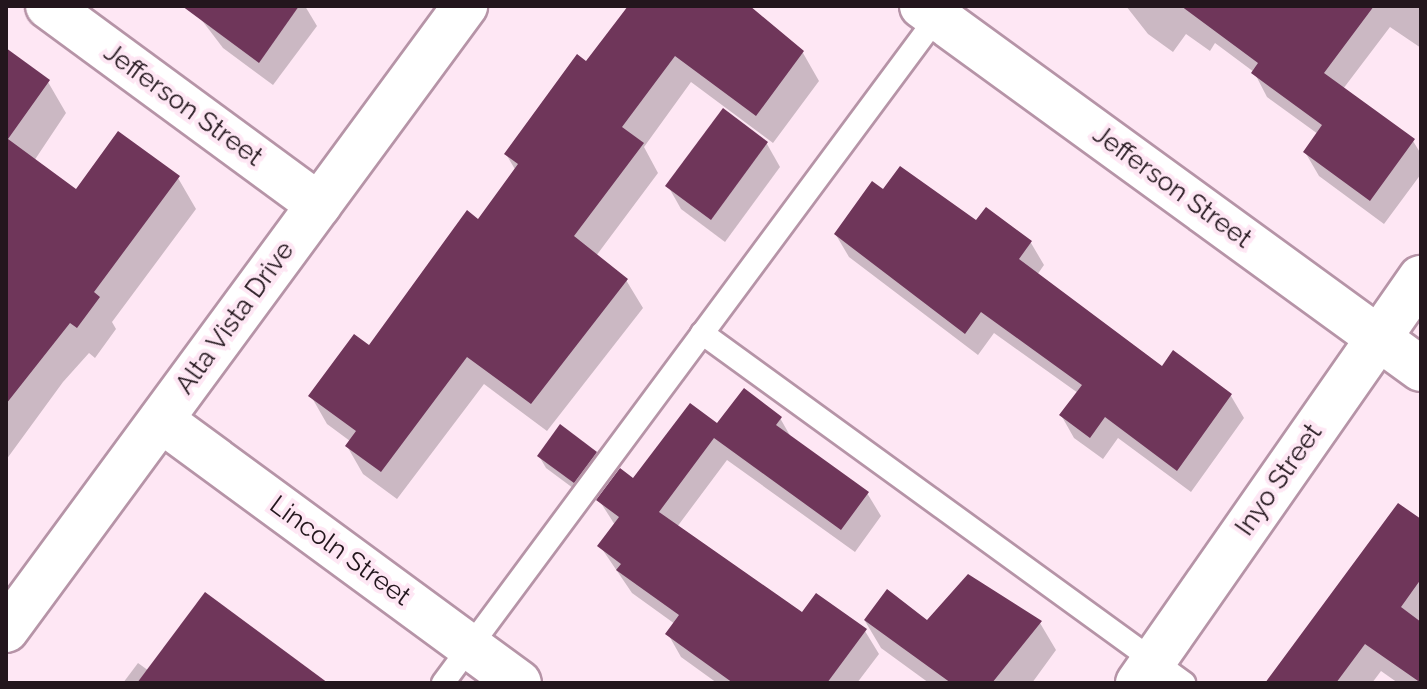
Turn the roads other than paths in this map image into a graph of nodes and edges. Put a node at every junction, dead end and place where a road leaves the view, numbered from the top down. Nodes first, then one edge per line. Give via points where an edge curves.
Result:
1 (48, 6) edge
2 (465, 6) edge
3 (935, 10) edge
4 (319, 205) junction
5 (1421, 278) edge
6 (702, 333) junction
7 (1378, 337) junction
8 (1421, 369) edge
9 (161, 420) junction
10 (6, 630) edge
11 (469, 646) junction
12 (1159, 676) edge
13 (443, 683) edge
14 (519, 683) edge

1 - 4 street, Jefferson Street
2 - 4 street, Alta Vista Drive
3 - 6 lane
3 - 7 street, Jefferson Street
4 - 9 street, Alta Vista Drive
5 - 7 street, Inyo Street
6 - 11 lane
6 - 12 lane
7 - 8 street, Jefferson Street
7 - 12 street, Inyo Street
9 - 10 street, Alta Vista Drive
9 - 11 street, Lincoln Street
11 - 13 lane
11 - 14 street, Lincoln Street

